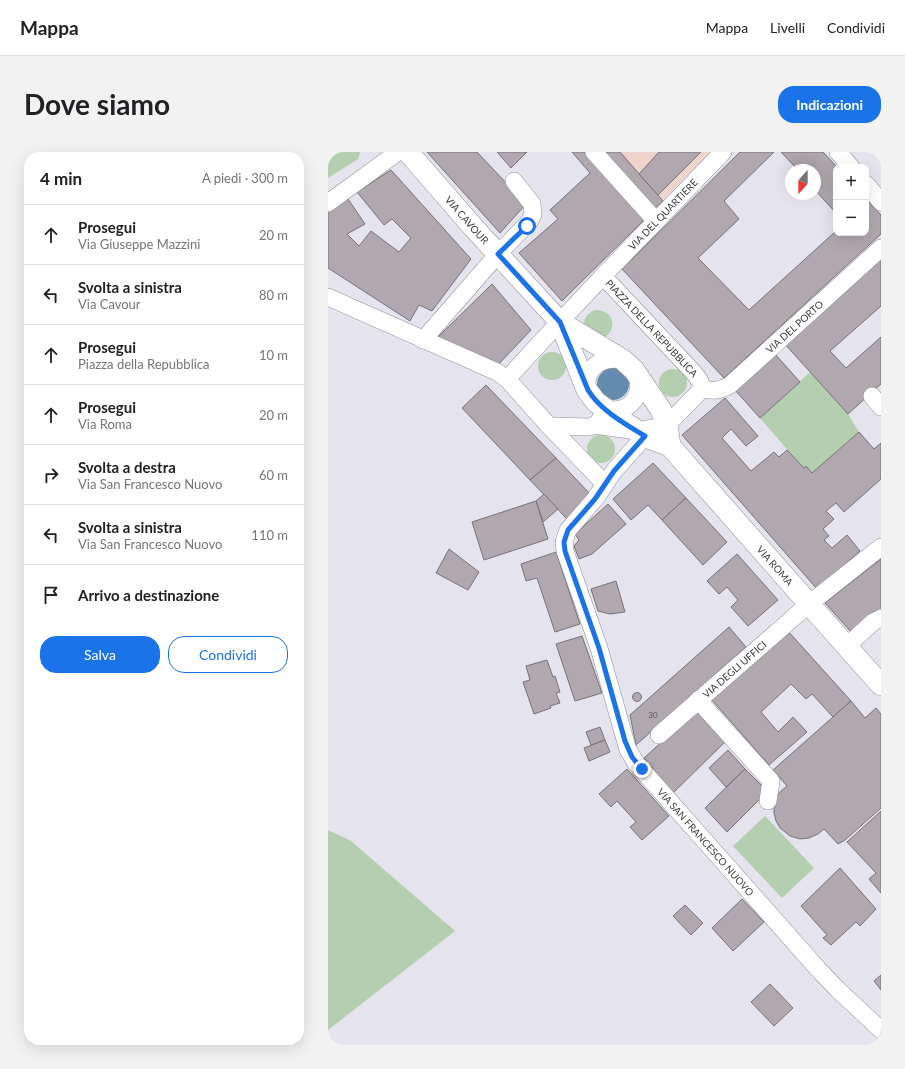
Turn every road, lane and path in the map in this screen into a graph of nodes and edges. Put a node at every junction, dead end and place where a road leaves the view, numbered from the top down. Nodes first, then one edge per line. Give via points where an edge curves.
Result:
1 (398, 152) edge
2 (408, 152) edge
3 (594, 152) edge
4 (724, 152) edge
5 (838, 152) edge
6 (848, 164) edge
7 (514, 181) dead end
8 (869, 188) edge
9 (881, 202) edge
10 (328, 203) edge
11 (656, 221) junction
12 (881, 248) edge
13 (498, 254) junction
14 (603, 276) junction
15 (328, 294) edge
16 (336, 300) edge
17 (560, 322) junction
18 (423, 340) junction
19 (630, 367) junction
20 (507, 379) junction
21 (702, 389) junction
22 (588, 390) junction
23 (601, 418) junction
24 (667, 425) junction
25 (549, 426) junction
26 (641, 434) junction
27 (670, 446) junction
28 (605, 484) junction
29 (881, 547) edge
30 (808, 604) junction
31 (881, 618) edge
32 (847, 646) junction
33 (881, 685) edge
34 (698, 700) junction
35 (659, 734) dead end
36 (768, 801) dead end
37 (881, 1030) edge

1 - 10 street
2 - 13 main road, VIA CAVOUR
3 - 11 street
4 - 11 street, VIA DEL QUARTIERE
5 - 6 street
7 - 13 street via 532,204 533,214 527,226
8 - 9 street
11 - 14 street, VIA DEL QUARTIERE
12 - 21 street, VIA DEL PORTO via 730,385 720,390
13 - 17 main road, VIA CAVOUR
13 - 18 street
14 - 17 street, PIAZZA DELLA REPUBBLICA
14 - 21 street, PIAZZA DELLA REPUBBLICA via 694,372
15 - 16 street
16 - 18 street
17 - 19 main road, VIA CAVOUR
17 - 20 street, PIAZZA DELLA REPUBBLICA
17 - 22 main road, VIA CAVOUR
18 - 20 street via 497,372
19 - 22 street via 612,358 605,360 594,367 588,378
19 - 23 street via 639,387 637,395 627,407
19 - 24 main road via 659,405
20 - 25 street
21 - 24 street, PIAZZA DELLA REPUBBLICA
22 - 23 main road via 596,402
23 - 25 street via 586,428
23 - 26 main road, VIA ROMA
24 - 26 street
24 - 27 main road
25 - 28 street
26 - 27 main road, VIA ROMA
26 - 28 street, VIA SAN FRANCESCO NUOVO
27 - 30 main road, VIA ROMA
28 - 37 street, VIA SAN FRANCESCO NUOVO via 568,530 564,538 564,547 599,648 628,750 639,766 818,969
29 - 30 street, VIA DEGLI UFFICI
30 - 32 main road, VIA ROMA
30 - 34 street, VIA DEGLI UFFICI
31 - 32 street
32 - 33 main road, VIA ROMA
34 - 35 street, VIA DEGLI UFFICI
34 - 36 street via 771,781

